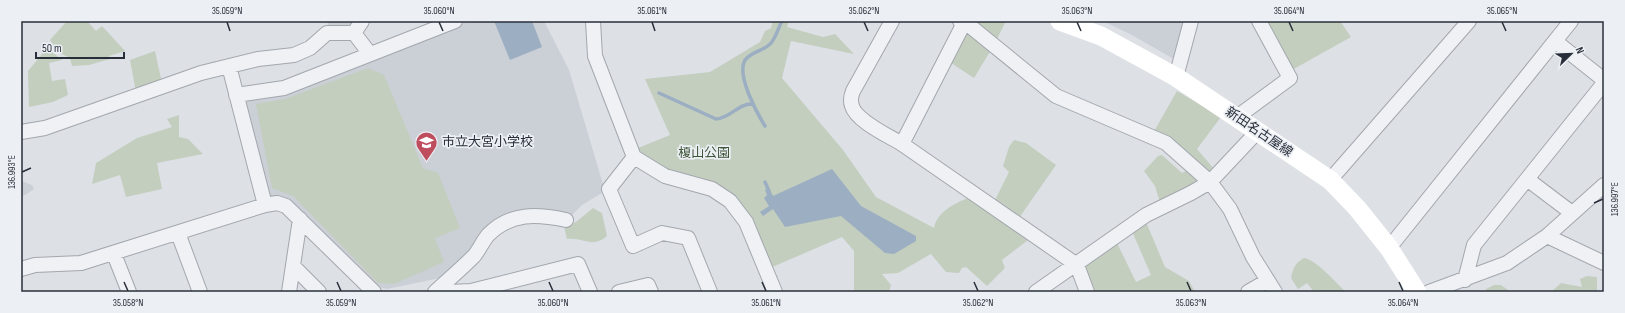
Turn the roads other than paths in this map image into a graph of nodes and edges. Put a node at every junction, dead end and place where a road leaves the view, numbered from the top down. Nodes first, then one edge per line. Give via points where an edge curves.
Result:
1 (362, 21) edge
2 (455, 21) edge
3 (593, 21) edge
4 (892, 21) edge
5 (963, 21) edge
6 (1060, 21) edge
7 (1191, 21) edge
8 (1259, 21) edge
9 (1468, 21) edge
10 (1571, 21) edge
11 (354, 33) junction
12 (1555, 41) junction
13 (370, 54) junction
14 (229, 66) junction
15 (1176, 77) junction
16 (1604, 82) edge
17 (236, 95) junction
18 (1237, 117) junction
19 (21, 132) edge
20 (1257, 132) junction
21 (902, 144) junction
22 (634, 157) junction
23 (1527, 179) junction
24 (1330, 180) junction
25 (1210, 182) junction
26 (1604, 185) edge
27 (265, 205) junction
28 (1572, 214) junction
29 (300, 219) junction
30 (566, 220) dead end
31 (178, 234) junction
32 (1548, 236) junction
33 (1389, 248) junction
34 (114, 254) junction
35 (1604, 263) edge
36 (1077, 265) junction
37 (293, 266) junction
38 (21, 269) edge
39 (1465, 280) junction
40 (1271, 287) edge
41 (129, 292) edge
42 (200, 292) edge
43 (289, 292) edge
44 (319, 292) edge
45 (374, 292) edge
46 (436, 292) edge
47 (449, 292) edge
48 (590, 292) edge
49 (619, 292) edge
50 (651, 292) edge
51 (710, 292) edge
52 (775, 292) edge
53 (1036, 292) edge
54 (1087, 292) edge
55 (1248, 292) edge
56 (1417, 292) edge
57 (1429, 292) edge

1 - 11 street
2 - 13 street
3 - 22 street via 595,56
4 - 21 street via 850,101 858,117
5 - 21 street
5 - 25 street via 1056,96 1166,143
6 - 15 main road, 新田名古屋線 via 1101,36
7 - 15 street
8 - 18 street via 1290,78
9 - 24 street
10 - 12 street
11 - 13 street
11 - 14 street via 327,33 310,48 294,55
12 - 16 street
12 - 33 street
13 - 17 street via 284,88
14 - 17 street
14 - 19 street via 201,73 45,128
15 - 18 main road, 新田名古屋線
16 - 23 street
17 - 27 street
18 - 20 main road, 新田名古屋線
20 - 24 main road, 新田名古屋線
20 - 25 street
21 - 36 street
22 - 51 street via 609,189 633,246 662,233 688,238
22 - 52 street via 665,176 712,189 730,200 746,222
23 - 28 street
23 - 39 street via 1474,245
24 - 33 main road, 新田名古屋線 via 1357,208
25 - 36 street via 1146,215
25 - 40 street via 1230,209
26 - 28 street
27 - 29 street via 277,203 286,206
27 - 31 street
28 - 32 street
29 - 37 street
29 - 45 street
30 - 46 street via 540,215 521,217 502,225 488,235 475,255
31 - 34 street
31 - 42 street
32 - 35 street
32 - 39 street via 1507,263
33 - 56 main road, 新田名古屋線
34 - 38 street via 81,264 35,265
34 - 41 street
36 - 53 street
36 - 54 street
37 - 43 street
37 - 44 street
39 - 57 street
40 - 55 street
47 - 48 street via 471,291 578,264
49 - 50 street via 648,285

